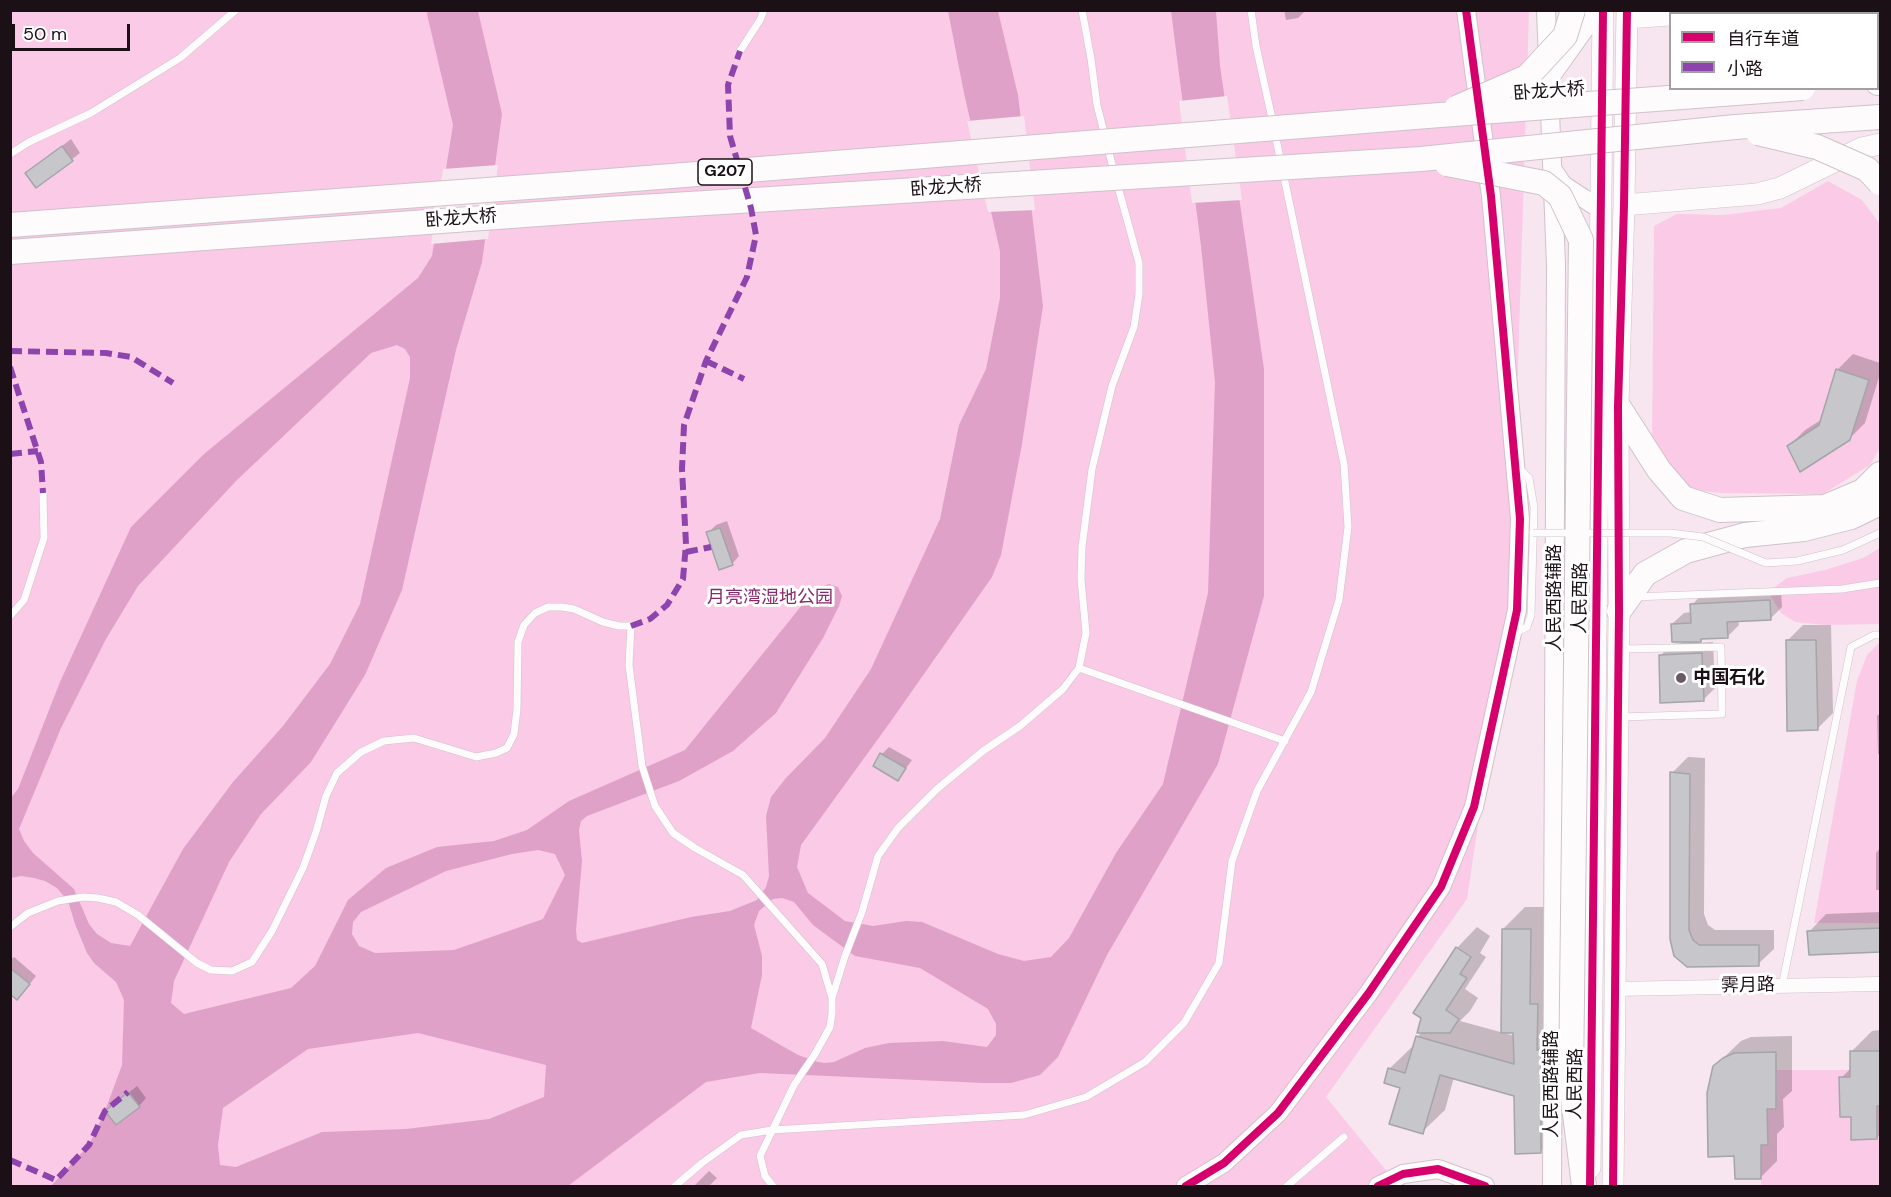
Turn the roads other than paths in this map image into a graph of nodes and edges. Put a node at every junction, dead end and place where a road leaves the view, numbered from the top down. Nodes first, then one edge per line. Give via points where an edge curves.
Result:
1 (236, 10) edge
2 (764, 10) edge
3 (1082, 10) edge
4 (1251, 10) edge
5 (1467, 10) edge
6 (1546, 10) edge
7 (1573, 10) edge
8 (1598, 10) edge
9 (1604, 10) edge
10 (1733, 10) edge
11 (1712, 12) edge
12 (1627, 14) edge
13 (1669, 15) edge
14 (740, 51) dead end
15 (1549, 79) junction
16 (1776, 90) edge
17 (1440, 115) junction
18 (1881, 117) edge
19 (1736, 127) junction
20 (1881, 144) edge
21 (10, 154) edge
22 (1421, 159) junction
23 (1553, 169) junction
24 (1881, 183) edge
25 (1624, 205) junction
26 (1600, 209) junction
27 (10, 225) edge
28 (10, 252) edge
29 (1618, 406) junction
30 (1515, 464) junction
31 (1881, 474) edge
32 (42, 493) dead end
33 (1881, 504) edge
34 (1533, 533) junction
35 (1881, 533) edge
36 (1881, 583) edge
37 (1624, 604) junction
38 (10, 616) edge
39 (1512, 635) junction
40 (1881, 635) edge
41 (1619, 649) junction
42 (1078, 668) junction
43 (1618, 717) junction
44 (1285, 741) junction
45 (10, 927) edge
46 (1881, 984) edge
47 (1782, 986) junction
48 (1615, 989) junction
49 (832, 998) junction
50 (772, 1130) junction
51 (1344, 1137) dead end
52 (1551, 1185) edge
53 (675, 1186) edge
54 (773, 1186) edge
55 (1186, 1186) edge
56 (1287, 1186) edge
57 (1378, 1186) edge
58 (1485, 1186) edge
59 (1584, 1186) edge
60 (1590, 1186) edge
61 (1613, 1186) edge

1 - 21 lane via 180,58 91,113
2 - 14 lane
3 - 42 lane via 1097,105 1138,264 1139,294 1134,327 1112,386 1092,469 1082,547 1086,633
4 - 44 lane via 1344,464 1348,527 1339,600 1311,692
5 - 30 street via 1491,196
6 - 15 street, 人民西路辅路
7 - 17 highway, bridge via 1565,36 1527,77
8 - 15 street
9 - 26 main road, 人民西路
10 - 11 main road
12 - 13 main road
12 - 25 main road, 人民西路
15 - 23 street, 人民西路辅路
16 - 17 highway, 卧龙大桥 / G207, bridge
17 - 27 highway, 卧龙大桥 / G207, bridge
18 - 19 highway, 卧龙大桥 / G207, bridge
19 - 22 highway, 卧龙大桥 / G207, bridge
19 - 24 highway, bridge via 1817,147 1867,170
20 - 25 main road via 1862,148 1780,188 1757,194
22 - 28 highway, 卧龙大桥 / G207, bridge via 608,209
22 - 59 highway, bridge via 1544,183 1560,196 1581,240 1571,1082
23 - 26 street via 1563,185
23 - 52 street, 人民西路辅路 via 1557,265
25 - 29 main road, 人民西路
26 - 60 main road, 人民西路
29 - 31 highway via 1659,470 1683,498 1720,510 1825,507 1863,490
29 - 37 main road, 人民西路
30 - 34 lane via 1529,478
30 - 39 street via 1520,519 1517,610
32 - 38 lane via 44,538 24,600
33 - 37 highway via 1851,517 1804,529 1744,535 1686,551 1645,574
34 - 35 lane, bridge via 1670,533 1703,537 1766,562 1797,561 1843,550
34 - 39 lane via 1531,615 1527,627
36 - 37 lane
37 - 41 main road, 人民西路
39 - 55 street via 1474,807 1441,887 1278,1113 1224,1163
40 - 47 lane via 1851,646
41 - 43 main road, 人民西路
41 - 43 lane via 1721,647 1722,714
42 - 44 lane
42 - 49 lane via 1063,689 937,789 898,828 878,856
43 - 48 main road, 人民西路
44 - 50 lane via 1257,791 1232,861 1219,963 1184,1023 1145,1062 1086,1097 1024,1115
45 - 49 lane via 28,913 58,901 83,897 116,902 211,970 232,971 252,962 303,868 326,796 338,773 361,752 384,741 414,738 476,757 507,748 514,734 518,642 524,625 548,607 574,609 603,622 631,626 629,665 642,766 654,806 673,833 743,875 822,964
46 - 47 street, 霁月路
47 - 48 street, 霁月路
48 - 61 main road, 人民西路
49 - 50 lane via 830,1027
50 - 53 lane via 741,1135
50 - 54 lane via 759,1156 765,1176
51 - 56 lane
57 - 58 street via 1403,1174 1438,1169

